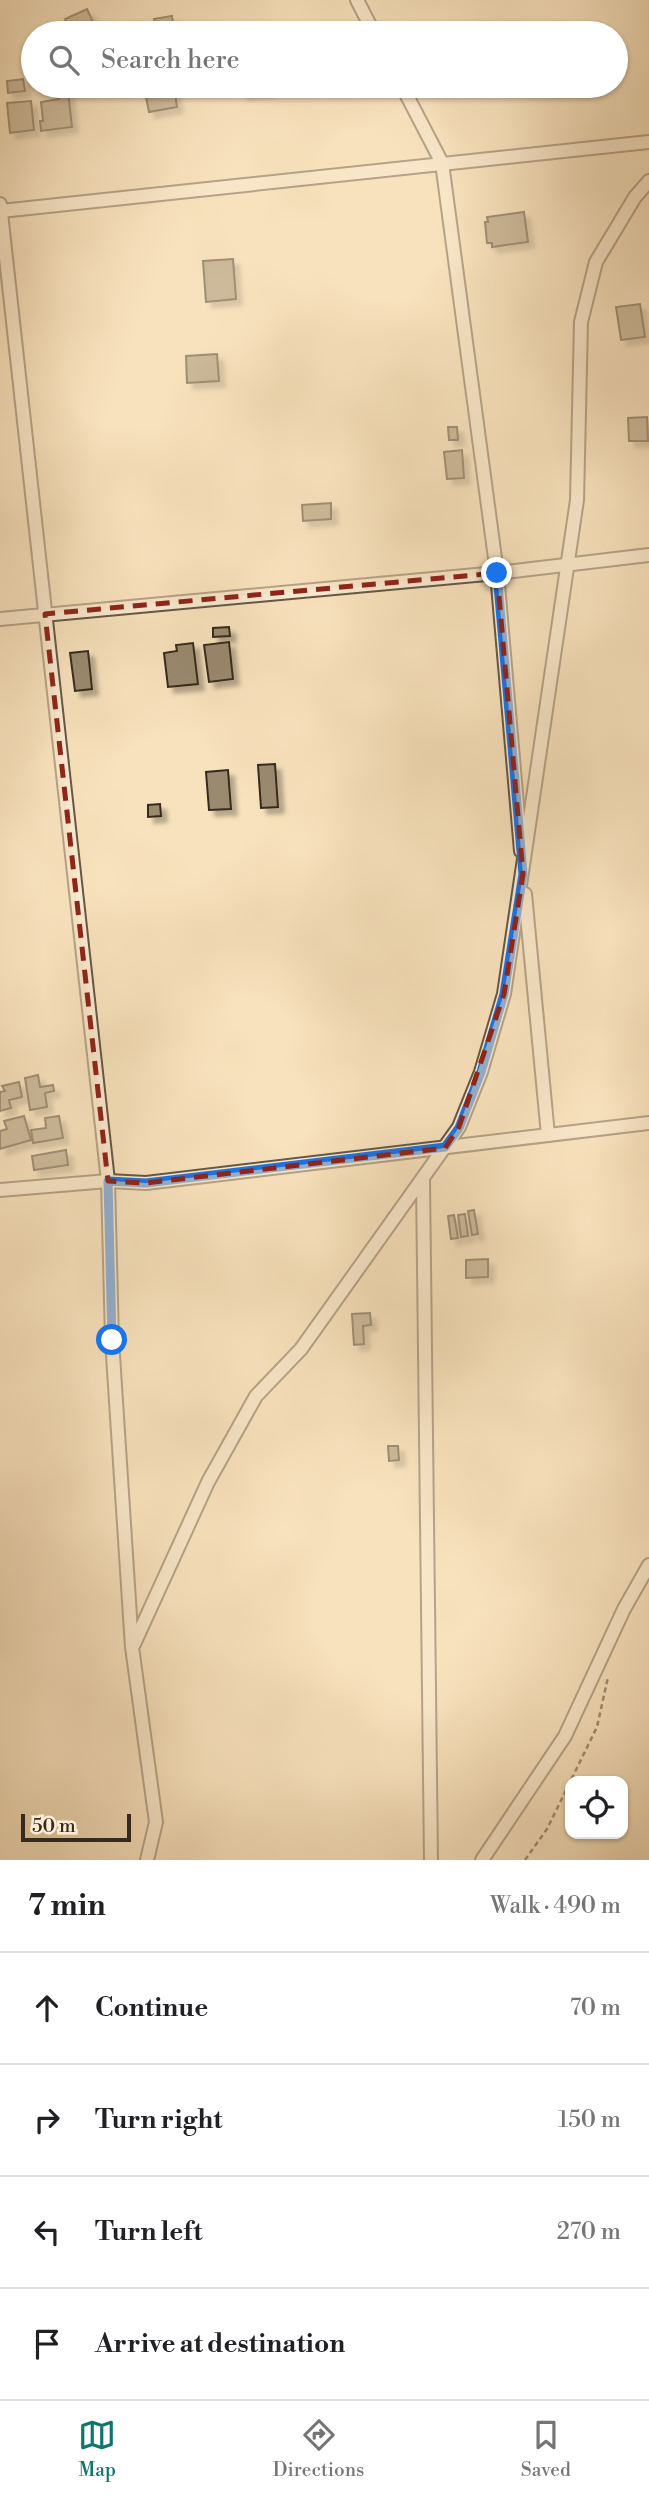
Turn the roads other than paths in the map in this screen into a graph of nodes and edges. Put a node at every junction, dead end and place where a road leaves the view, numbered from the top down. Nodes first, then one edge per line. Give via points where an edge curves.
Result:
1 (356, 0) edge
2 (367, 21) edge
3 (408, 98) edge
4 (649, 142) edge
5 (442, 163) junction
6 (649, 181) edge
7 (0, 204) edge
8 (1, 211) edge
9 (649, 555) edge
10 (567, 565) junction
11 (497, 573) junction
12 (46, 614) junction
13 (0, 619) edge
14 (523, 874) junction
15 (649, 1123) edge
16 (548, 1135) junction
17 (445, 1147) junction
18 (423, 1180) junction
19 (108, 1181) junction
20 (0, 1190) edge
21 (649, 1565) edge
22 (132, 1647) junction
23 (147, 1860) edge
24 (431, 1860) edge
25 (482, 1860) edge

1 - 2 street
3 - 5 street
4 - 5 street
5 - 8 street
5 - 11 street
6 - 10 street via 596,262 581,322 577,500
7 - 8 street
8 - 12 street
9 - 10 street
10 - 11 street
10 - 14 street
11 - 12 street
11 - 14 street
12 - 13 street
12 - 19 street
14 - 16 street
14 - 17 street via 504,994 459,1128
15 - 16 street
16 - 17 street
17 - 18 street
17 - 19 street via 146,1183
18 - 22 street via 301,1349 256,1396 208,1482
18 - 24 street
19 - 20 street
19 - 22 street via 112,1340
21 - 25 street via 565,1736
22 - 23 street via 156,1822

